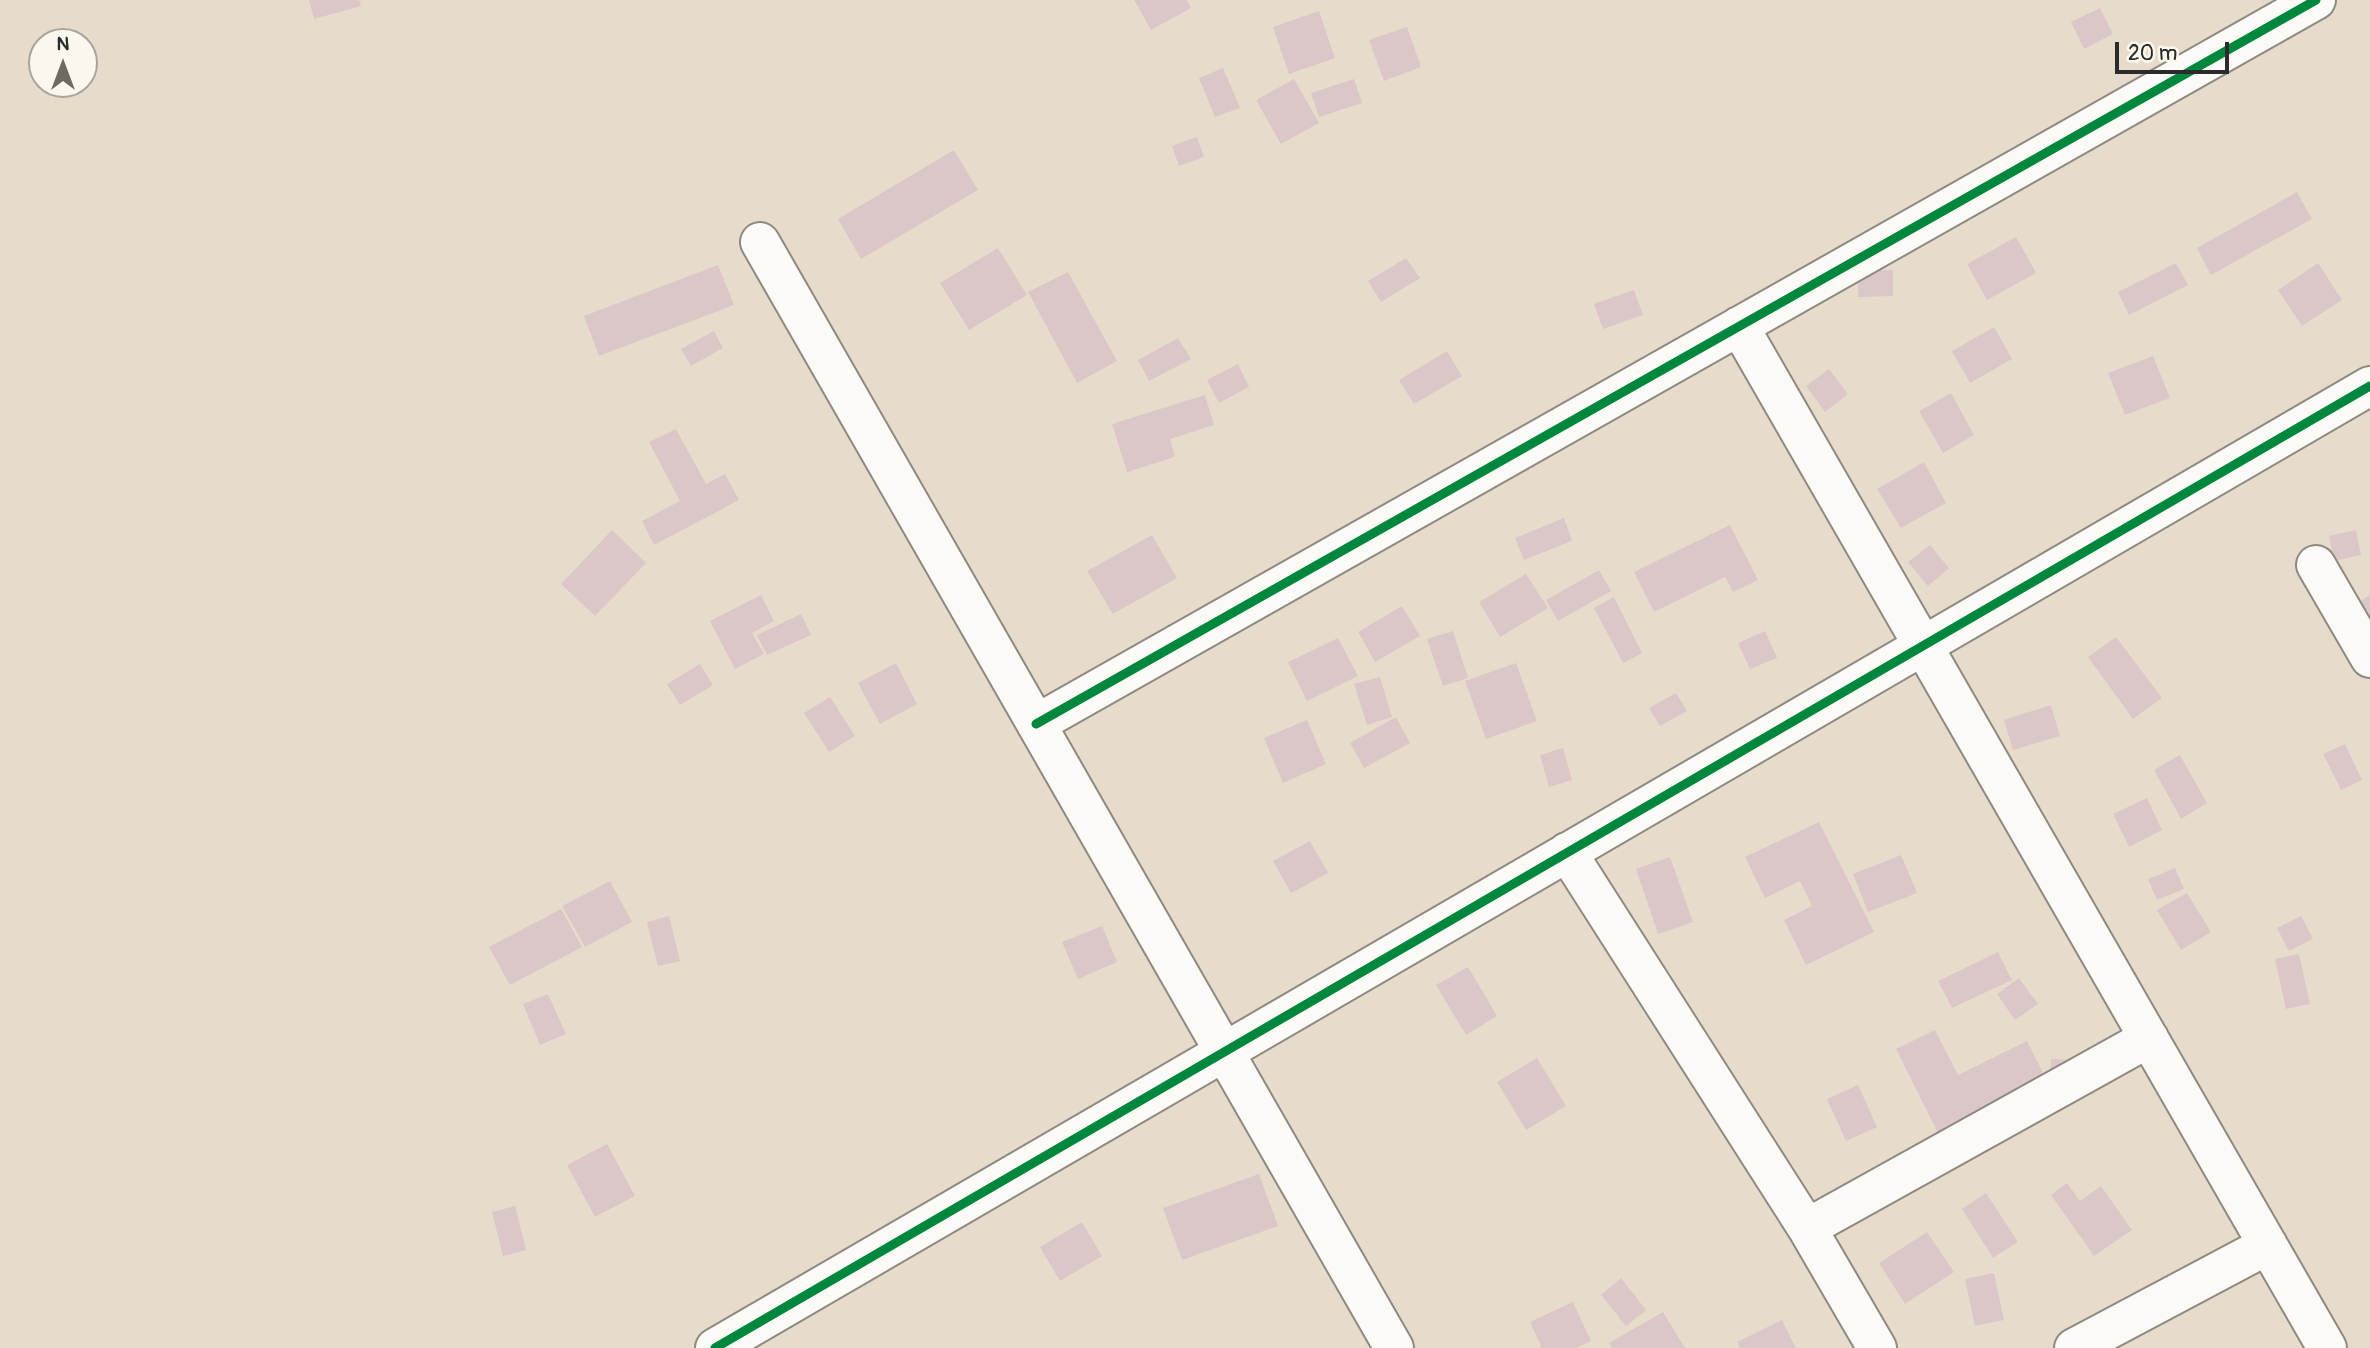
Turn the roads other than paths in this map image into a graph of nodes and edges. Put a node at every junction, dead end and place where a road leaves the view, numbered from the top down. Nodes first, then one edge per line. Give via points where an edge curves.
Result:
1 (2316, 0) edge
2 (760, 242) dead end
3 (1739, 326) junction
4 (2370, 386) edge
5 (2316, 565) dead end
6 (1924, 646) junction
7 (2370, 658) edge
8 (1036, 724) junction
9 (1567, 852) junction
10 (2149, 1038) junction
11 (1224, 1052) junction
12 (1807, 1228) junction
13 (2268, 1245) junction
14 (715, 1348) edge
15 (1394, 1348) edge
16 (1877, 1348) edge
17 (2074, 1348) edge
18 (2327, 1348) edge

1 - 3 street
2 - 8 street
3 - 6 street
3 - 8 street
4 - 6 street
5 - 7 street
6 - 9 street
6 - 10 street
8 - 11 street
9 - 11 street
9 - 12 street
10 - 12 street
10 - 13 street
11 - 14 street
11 - 15 street
12 - 16 street
13 - 17 street
13 - 18 street

